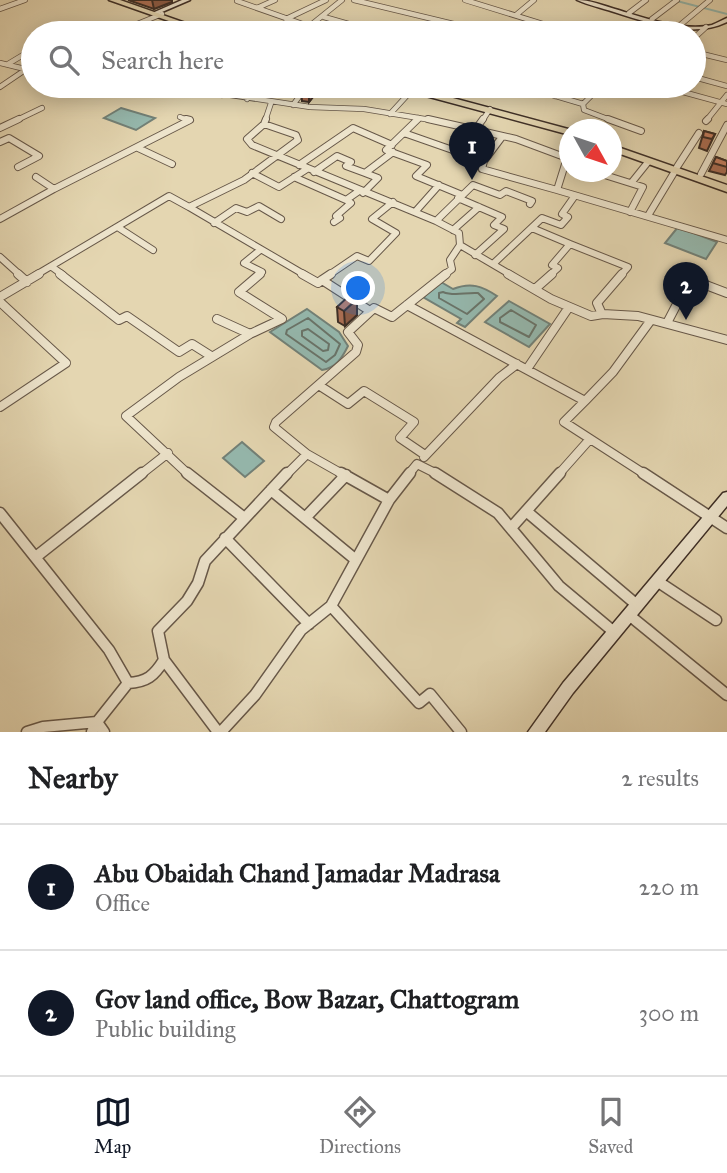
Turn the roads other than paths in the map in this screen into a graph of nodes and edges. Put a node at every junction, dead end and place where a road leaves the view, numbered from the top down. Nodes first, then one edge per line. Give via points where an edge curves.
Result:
1 (25, 0) edge
2 (113, 0) edge
3 (125, 0) edge
4 (187, 0) edge
5 (237, 0) edge
6 (275, 0) edge
7 (326, 0) edge
8 (342, 0) edge
9 (354, 0) edge
10 (465, 0) edge
11 (534, 0) edge
12 (646, 0) edge
13 (710, 0) edge
14 (586, 1) edge
15 (676, 1) edge
16 (520, 3) dead end
17 (528, 5) junction
18 (257, 8) junction
19 (0, 9) edge
20 (629, 13) junction
21 (158, 14) junction
22 (516, 15) junction
23 (324, 17) junction
24 (727, 17) edge
25 (286, 19) junction
26 (652, 19) junction
27 (142, 21) edge
28 (177, 21) edge
29 (182, 21) edge
30 (292, 21) edge
31 (319, 21) edge
32 (338, 21) edge
33 (441, 21) edge
34 (535, 21) edge
35 (660, 21) edge
36 (660, 21) edge
37 (685, 21) edge
38 (706, 25) edge
39 (706, 30) edge
40 (706, 55) edge
41 (21, 56) edge
42 (727, 60) edge
43 (0, 63) edge
44 (8, 64) junction
45 (21, 69) edge
46 (21, 73) edge
47 (706, 80) edge
48 (727, 86) edge
49 (0, 87) edge
50 (727, 95) edge
51 (241, 98) edge
52 (298, 98) edge
53 (404, 98) edge
54 (452, 98) edge
55 (452, 98) edge
56 (562, 98) edge
57 (589, 98) edge
58 (705, 98) edge
59 (247, 99) joint
60 (271, 103) junction
61 (724, 103) edge
62 (583, 104) junction
63 (293, 105) junction
64 (42, 108) dead end
65 (490, 109) junction
66 (390, 114) junction
67 (180, 117) dead end
68 (418, 119) junction
69 (706, 121) dead end
70 (264, 124) junction
71 (727, 125) edge
72 (0, 128) edge
73 (559, 128) edge
74 (559, 128) edge
75 (475, 130) junction
76 (641, 131) dead end
77 (404, 133) junction
78 (699, 133) dead end
79 (502, 137) junction
80 (0, 142) edge
81 (138, 148) junction
82 (393, 149) junction
83 (622, 153) edge
84 (622, 153) edge
85 (559, 154) edge
86 (279, 156) junction
87 (484, 161) junction
88 (648, 162) junction
89 (172, 164) dead end
90 (299, 165) junction
91 (18, 167) dead end
92 (676, 169) junction
93 (310, 171) junction
94 (252, 173) junction
95 (365, 173) junction
96 (701, 174) junction
97 (36, 177) dead end
98 (295, 177) junction
99 (622, 180) edge
100 (561, 182) edge
101 (632, 183) junction
102 (727, 183) edge
103 (439, 186) junction
104 (54, 189) junction
105 (727, 189) edge
106 (557, 190) junction
107 (361, 192) junction
108 (460, 196) junction
109 (574, 197) junction
110 (346, 200) junction
111 (393, 202) junction
112 (530, 204) dead end
113 (188, 207) junction
114 (479, 208) junction
115 (415, 212) junction
116 (631, 212) junction
117 (649, 214) junction
118 (0, 219) edge
119 (281, 219) dead end
120 (436, 221) junction
121 (334, 222) dead end
122 (214, 223) junction
123 (119, 228) junction
124 (532, 228) junction
125 (453, 230) junction
126 (727, 240) edge
127 (570, 244) junction
128 (460, 245) junction
129 (153, 250) dead end
130 (259, 251) junction
131 (475, 255) junction
132 (0, 257) edge
133 (277, 261) junction
134 (493, 264) junction
135 (52, 267) junction
136 (262, 272) junction
137 (322, 280) junction
138 (27, 282) junction
139 (535, 289) junction
140 (727, 293) edge
141 (0, 299) edge
142 (407, 305) junction
143 (569, 307) junction
144 (370, 311) junction
145 (601, 312) junction
146 (217, 319) dead end
147 (651, 320) junction
148 (667, 323) junction
149 (250, 334) junction
150 (727, 340) edge
151 (211, 356) junction
152 (517, 365) junction
153 (527, 369) junction
154 (320, 386) junction
155 (585, 401) junction
156 (0, 407) edge
157 (590, 439) junction
158 (168, 453) junction
159 (307, 454) junction
160 (425, 455) junction
161 (417, 464) junction
162 (346, 475) junction
163 (271, 490) junction
164 (727, 497) edge
165 (388, 500) junction
166 (526, 511) junction
167 (0, 513) edge
168 (243, 517) junction
169 (305, 518) junction
170 (712, 519) junction
171 (511, 528) junction
172 (727, 528) edge
173 (225, 538) junction
174 (37, 556) junction
175 (356, 560) junction
176 (657, 581) junction
177 (331, 606) junction
178 (633, 610) junction
179 (716, 620) dead end
180 (309, 624) junction
181 (614, 632) junction
182 (164, 660) junction
183 (128, 683) junction
184 (727, 695) edge
185 (98, 729) edge
186 (27, 732) edge
187 (219, 732) edge
188 (461, 732) edge
189 (536, 732) edge

1 - 19 street
2 - 21 highway
3 - 21 highway
4 - 21 street
5 - 18 street
6 - 18 street
7 - 25 street
8 - 23 street
9 - 33 street
10 - 22 street
11 - 17 street
12 - 20 street
13 - 37 street
14 - 20 street
15 - 26 street
16 - 17 street
17 - 22 street
18 - 25 street
20 - 26 street
20 - 35 street
21 - 27 street
21 - 28 highway
21 - 29 highway
22 - 34 street
23 - 31 street
23 - 32 street
24 - 38 street
24 - 39 street
25 - 30 street
26 - 36 street
40 - 42 street
41 - 44 street
43 - 44 street
44 - 45 street
46 - 49 street
47 - 48 street
50 - 61 street
51 - 59 street
52 - 63 street
53 - 66 street
54 - 65 highway
55 - 73 highway
56 - 62 street
57 - 62 street
58 - 61 street
59 - 60 street
60 - 63 street
60 - 70 street
61 - 69 street
62 - 76 street via 584,110
63 - 66 street
64 - 72 street
65 - 74 highway
65 - 75 street
66 - 68 street
67 - 81 street via 190,120
68 - 75 street
68 - 77 street
70 - 86 street via 247,139
70 - 86 street via 298,139
71 - 96 street
75 - 79 street
77 - 82 street
77 - 87 street
78 - 92 street
79 - 85 street
79 - 87 street
80 - 91 street via 9,138 39,156
81 - 89 street
81 - 104 street
82 - 90 street via 353,128
82 - 95 street
82 - 103 street via 427,165 416,176
83 - 92 highway
84 - 88 highway
86 - 90 street
86 - 94 street
87 - 106 street via 482,169
88 - 92 highway
88 - 101 street
90 - 93 street
92 - 96 highway
92 - 105 highway
92 - 117 street
93 - 95 street via 337,156 351,162 346,166
93 - 98 street
93 - 107 street
94 - 98 street via 279,187
94 - 113 street
95 - 107 street via 378,178
96 - 102 highway
97 - 104 street
98 - 110 street
99 - 101 street
100 - 106 street
101 - 116 street via 643,187
103 - 108 street
103 - 115 street
104 - 118 street
106 - 109 street
107 - 110 street
107 - 111 street
108 - 112 street via 473,185 500,195 506,191 532,201
108 - 114 street
108 - 120 street
109 - 116 street
109 - 124 street via 562,214 568,217 561,225 542,218
110 - 121 street via 351,203
111 - 115 street
111 - 137 street via 372,219 396,233 382,243 377,256 369,261 357,256
113 - 122 street
113 - 123 street via 169,196
114 - 125 street
114 - 131 street via 502,218 494,225 503,229
115 - 120 street
116 - 117 street
117 - 126 street
119 - 122 street via 259,206 247,212 237,208
120 - 125 street
122 - 130 street
123 - 129 street
123 - 135 street
124 - 127 street
124 - 134 street
125 - 128 street via 459,233
127 - 139 street via 552,265 558,268
127 - 145 street via 628,267 597,303
128 - 131 street
128 - 142 street via 450,260 452,269
130 - 133 street
130 - 136 street via 244,263
131 - 134 street
132 - 138 street
133 - 136 street
133 - 137 street via 317,283
134 - 139 street
135 - 138 street
135 - 151 street via 119,320 127,316 179,352 192,344
136 - 149 street via 240,292 282,319
137 - 144 street
138 - 141 street
139 - 143 street
140 - 148 street via 690,279
141 - 156 street via 66,363
142 - 144 street via 392,317 374,308
142 - 152 street
143 - 145 street via 591,316
143 - 153 street
144 - 154 street via 348,332 358,345 356,352
145 - 147 street
146 - 149 street
147 - 148 street
147 - 155 street
148 - 150 street
149 - 151 street
151 - 158 street via 126,416
152 - 153 street
152 - 160 street
153 - 155 street
154 - 159 street via 275,427
154 - 160 street via 348,404 363,391 414,422 400,438
155 - 157 street via 564,422
157 - 166 street
157 - 170 street
158 - 168 street via 203,488
158 - 174 street
159 - 162 street
159 - 163 street
160 - 161 street
161 - 165 street
161 - 171 street via 489,506
162 - 165 street
162 - 169 street
163 - 168 street
163 - 169 street
164 - 170 street
165 - 175 street
166 - 171 street
166 - 178 street
167 - 174 street
168 - 173 street
169 - 175 street
170 - 172 street
170 - 176 street
171 - 181 street via 551,578
173 - 180 street
173 - 182 street via 205,561 187,601 158,631
174 - 183 street via 109,650
175 - 177 street
176 - 178 street
176 - 179 street
177 - 180 street
177 - 188 street via 419,703 430,694
178 - 181 street
178 - 184 street
180 - 187 street via 255,695
181 - 189 street
182 - 183 street via 146,682
182 - 187 street
183 - 185 street
185 - 186 street via 43,727

